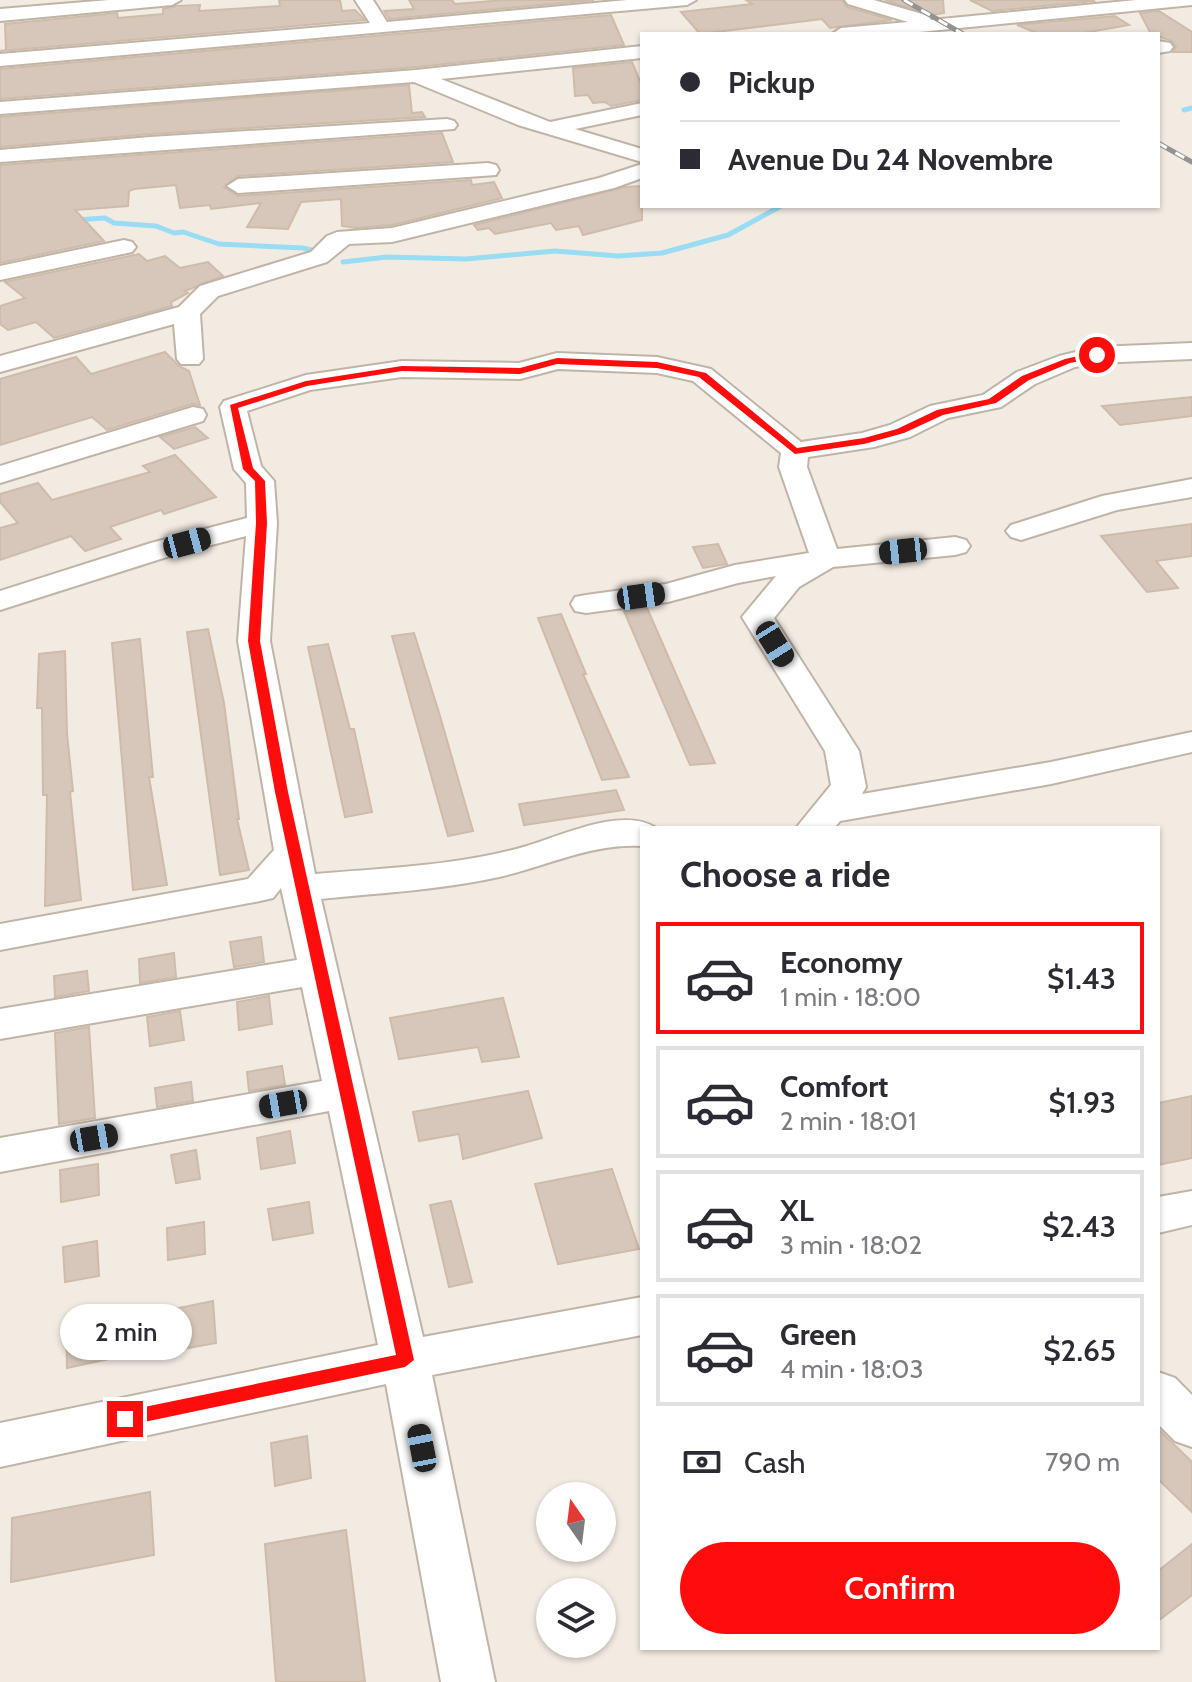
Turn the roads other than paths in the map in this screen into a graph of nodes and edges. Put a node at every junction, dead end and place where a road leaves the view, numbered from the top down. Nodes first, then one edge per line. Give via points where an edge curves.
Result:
1 (172, 0) edge
2 (364, 0) edge
3 (687, 0) edge
4 (854, 0) edge
5 (1053, 0) edge
6 (1192, 0) edge
7 (927, 4) dead end
8 (891, 9) junction
9 (1068, 13) junction
10 (0, 15) edge
11 (932, 23) junction
12 (382, 28) junction
13 (1096, 30) dead end
14 (858, 32) edge
15 (948, 32) edge
16 (640, 52) edge
17 (0, 60) edge
18 (416, 76) junction
19 (0, 108) edge
20 (640, 109) edge
21 (447, 125) junction
22 (549, 128) junction
23 (609, 148) junction
24 (0, 156) edge
25 (640, 156) edge
26 (488, 170) junction
27 (640, 172) edge
28 (238, 186) dead end
29 (561, 194) junction
30 (525, 202) junction
31 (124, 247) dead end
32 (0, 273) edge
33 (188, 312) junction
34 (1192, 351) edge
35 (190, 359) dead end
36 (0, 364) edge
37 (193, 415) dead end
38 (795, 451) junction
39 (0, 475) edge
40 (1192, 488) edge
41 (262, 523) junction
42 (1021, 531) dead end
43 (955, 546) dead end
44 (826, 559) junction
45 (0, 601) edge
46 (586, 604) dead end
47 (1192, 742) edge
48 (822, 820) edge
49 (640, 834) edge
50 (296, 870) junction
51 (0, 937) edge
52 (319, 970) junction
53 (0, 1024) edge
54 (346, 1092) junction
55 (0, 1155) edge
56 (1192, 1208) edge
57 (1160, 1215) edge
58 (640, 1316) edge
59 (405, 1360) junction
60 (1160, 1395) edge
61 (1192, 1426) edge
62 (0, 1445) edge
63 (468, 1682) edge

1 - 10 street
2 - 12 street
3 - 12 street
4 - 8 street
5 - 9 street
6 - 9 street
7 - 8 street
8 - 11 street
9 - 11 street
9 - 13 street
11 - 14 street
11 - 15 street
12 - 17 street
12 - 18 street
16 - 18 street
18 - 19 street
18 - 21 street
18 - 22 street
20 - 22 street
21 - 24 street
21 - 26 street via 467,161
22 - 23 street
23 - 25 street
23 - 29 street
26 - 28 street
26 - 30 street via 501,174
27 - 29 street
29 - 30 street
30 - 33 street via 392,235 345,237 319,257 209,291
31 - 32 street
33 - 35 street
33 - 36 street
34 - 38 street via 1068,361 1026,378 992,401 940,412 864,441
37 - 39 street
38 - 41 street via 702,375 677,368 557,361 520,371 432,367 376,372 306,383 233,407 248,469 260,481
38 - 44 street via 793,467
40 - 42 street via 1112,502
41 - 45 street
41 - 50 street via 254,641
43 - 44 street
44 - 46 street via 735,574 668,593
44 - 48 street via 788,581 758,617 842,751 849,787
47 - 48 street
49 - 50 street via 590,834 525,859 436,874
50 - 51 street via 260,889
50 - 52 street
52 - 53 street
52 - 54 street
54 - 55 street
54 - 59 street
56 - 57 street
58 - 59 street
59 - 62 street
59 - 63 street
60 - 61 street

